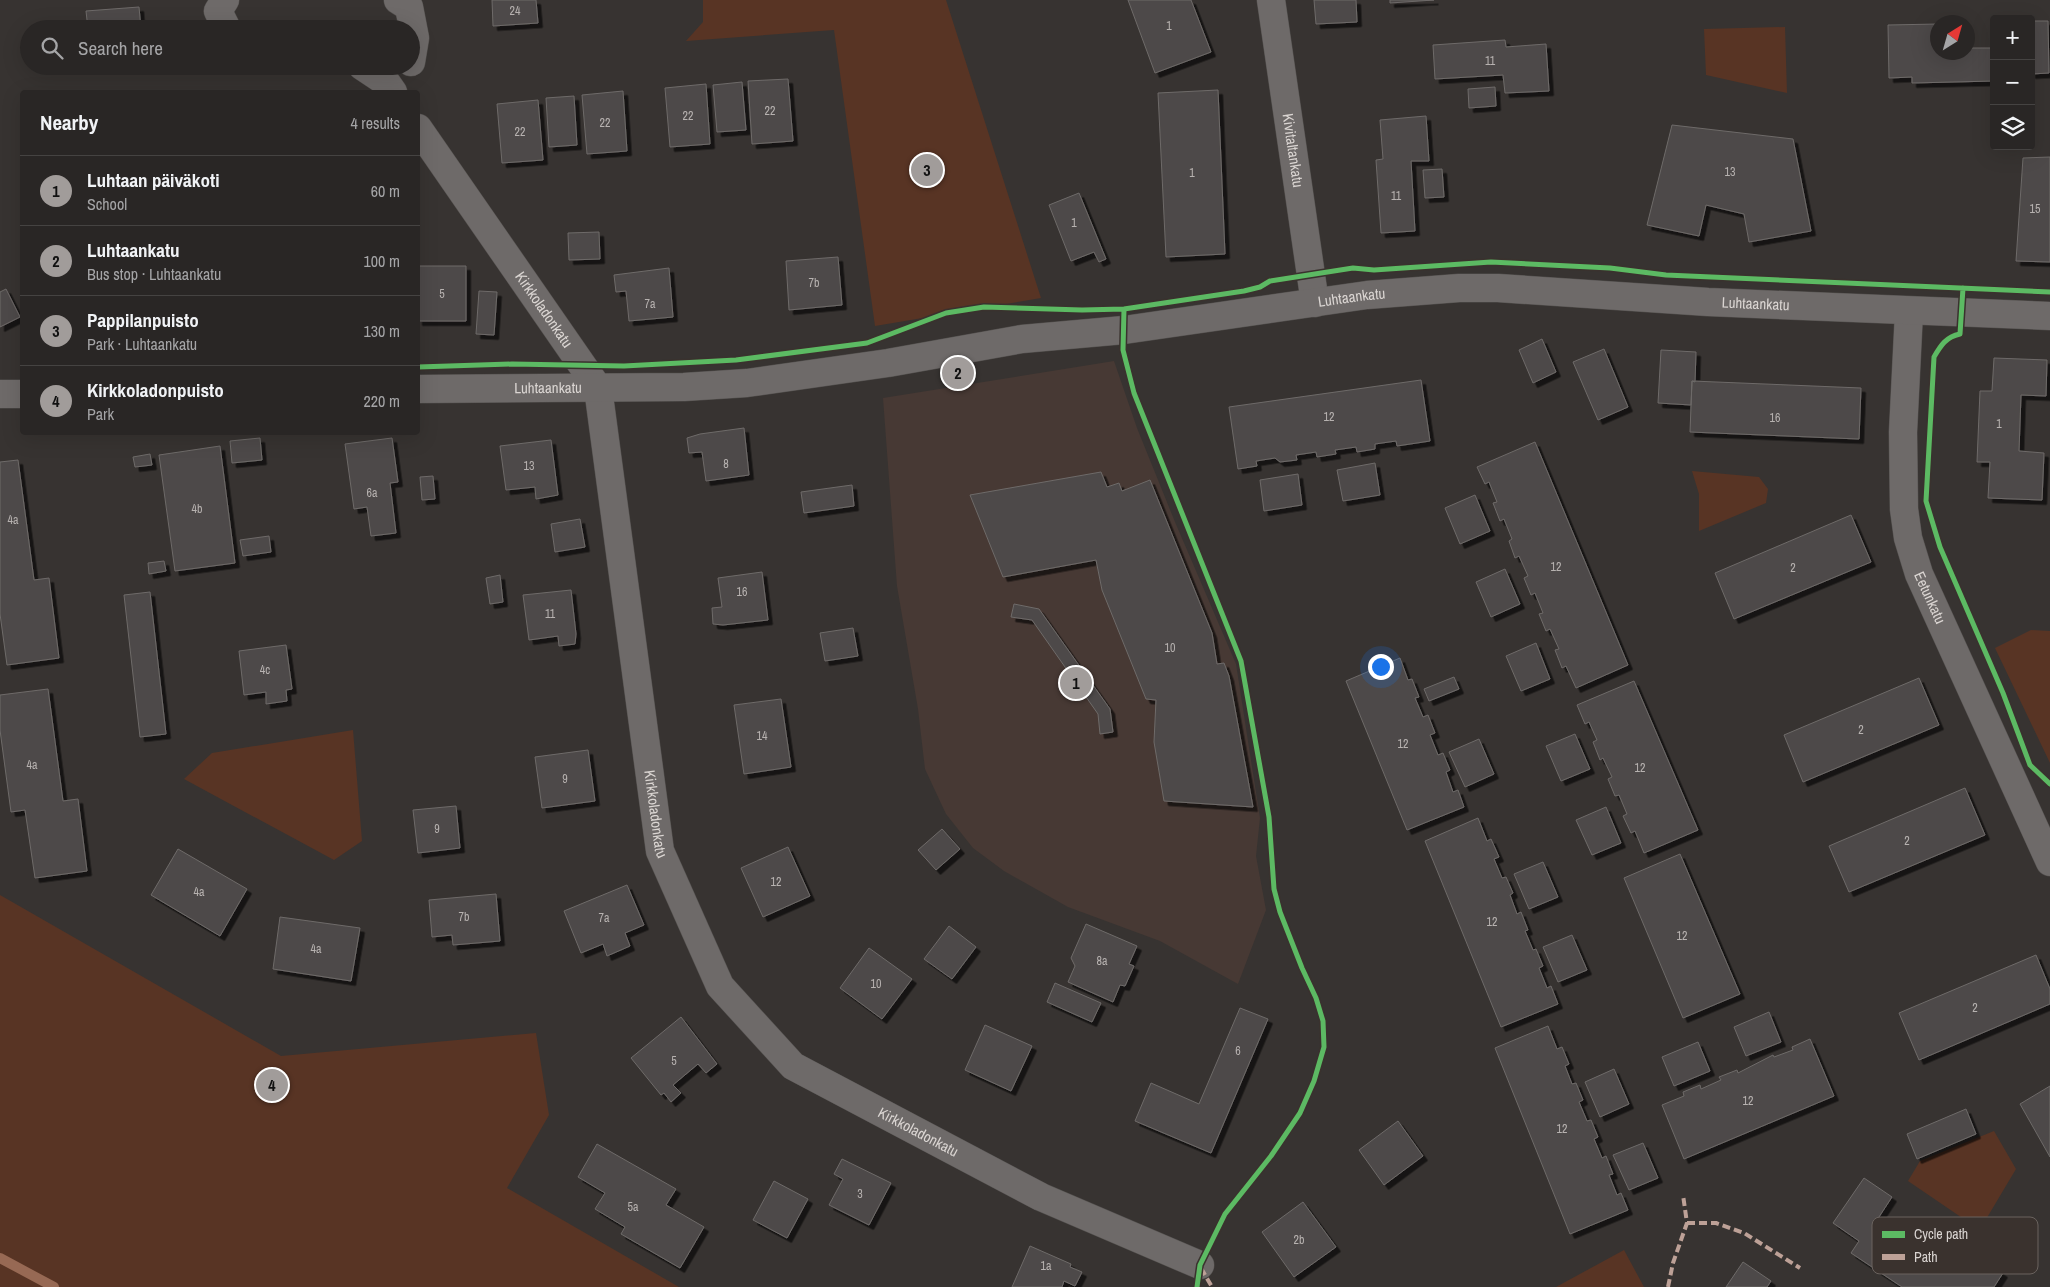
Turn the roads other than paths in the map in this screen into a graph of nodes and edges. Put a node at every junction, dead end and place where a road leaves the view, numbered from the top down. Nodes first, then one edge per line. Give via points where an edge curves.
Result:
1 (225, 0) edge
2 (398, 0) edge
3 (1271, 0) edge
4 (222, 20) edge
5 (412, 20) edge
6 (376, 75) edge
7 (404, 75) edge
8 (391, 90) edge
9 (393, 90) edge
10 (420, 131) edge
11 (1315, 303) junction
12 (1909, 312) junction
13 (2050, 316) edge
14 (598, 388) junction
15 (420, 389) edge
16 (0, 394) edge
17 (20, 394) edge
18 (2050, 862) edge
19 (1200, 1265) dead end

1 - 4 street via 218,11
2 - 5 street via 409,7
3 - 11 street, Kivitaltankatu
6 - 8 street
7 - 9 street
10 - 14 street, Kirkkoladonkatu
11 - 12 street, Luhtaankatu via 1440,289 1498,288
11 - 14 street, Luhtaankatu via 1124,330 1022,339 747,384
12 - 13 street, Luhtaankatu
12 - 18 street, Eetunkatu via 1903,432 1904,509 1908,538 1920,574
14 - 15 street, Luhtaankatu
14 - 19 street, Kirkkoladonkatu via 660,851 720,986 793,1066 1041,1197
16 - 17 street

